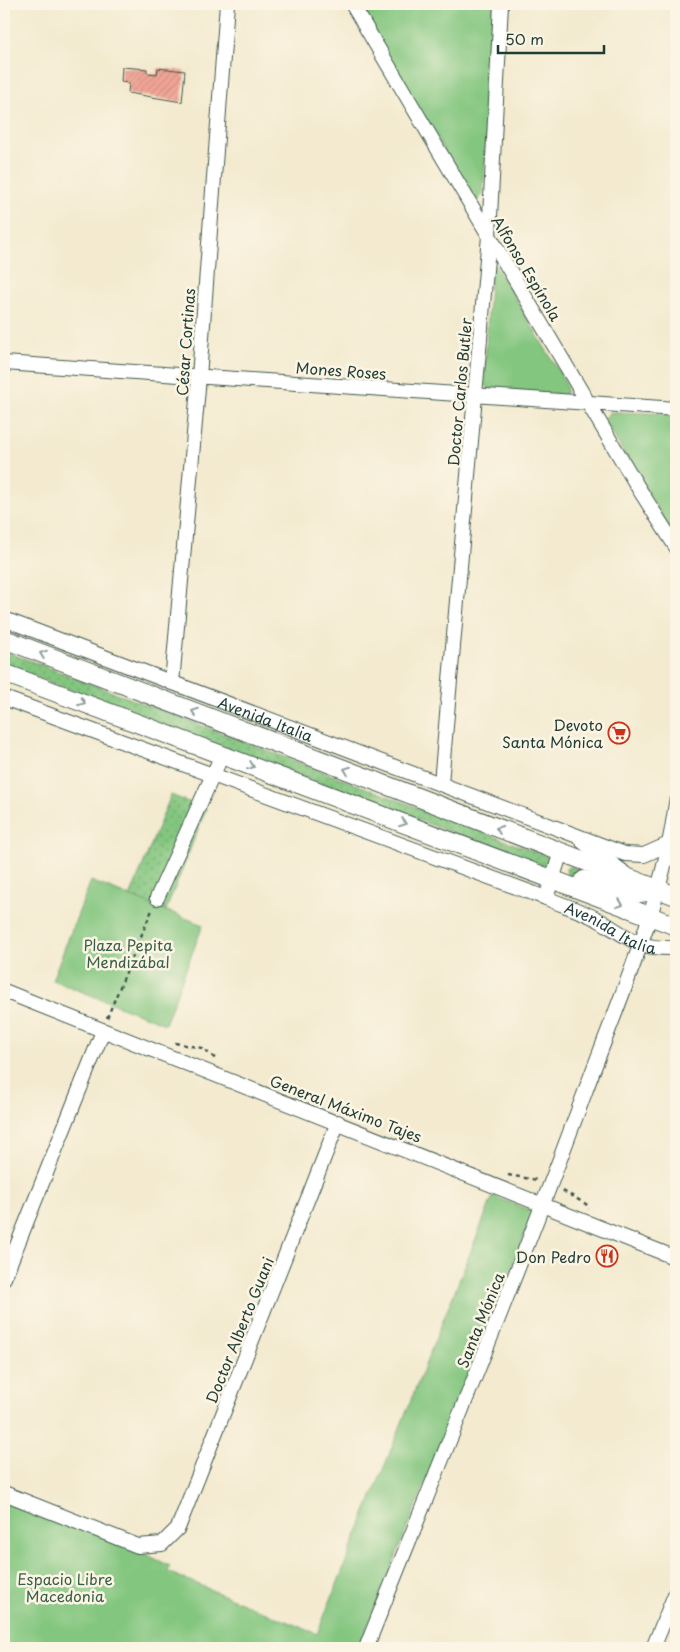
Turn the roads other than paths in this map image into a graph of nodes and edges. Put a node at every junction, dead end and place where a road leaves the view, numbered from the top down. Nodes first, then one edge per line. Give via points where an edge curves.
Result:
1 (227, 4) edge
2 (352, 4) edge
3 (500, 4) edge
4 (489, 236) junction
5 (4, 363) edge
6 (199, 377) junction
7 (476, 395) junction
8 (588, 402) junction
9 (676, 409) edge
10 (676, 547) edge
11 (4, 619) edge
12 (4, 639) edge
13 (4, 672) edge
14 (172, 683) junction
15 (4, 698) edge
16 (222, 755) junction
17 (214, 775) junction
18 (441, 783) junction
19 (676, 803) edge
20 (528, 816) junction
21 (566, 830) junction
22 (520, 837) junction
23 (671, 843) junction
24 (478, 851) junction
25 (561, 852) junction
26 (676, 856) edge
27 (472, 871) junction
28 (552, 879) junction
29 (634, 880) junction
30 (659, 889) junction
31 (676, 896) edge
32 (157, 898) road end
33 (546, 898) junction
34 (676, 912) edge
35 (650, 916) junction
36 (676, 926) edge
37 (640, 943) junction
38 (676, 948) edge
39 (4, 991) edge
40 (103, 1031) junction
41 (338, 1122) junction
42 (544, 1203) junction
43 (676, 1258) edge
44 (4, 1276) edge
45 (4, 1493) edge
46 (676, 1592) edge
47 (366, 1648) edge
48 (654, 1648) edge

1 - 6 street, César Cortinas
2 - 4 street, Alfonso Espínola
3 - 4 street, Doctor Carlos Butler
4 - 7 street, Doctor Carlos Butler
4 - 8 street, Alfonso Espínola
5 - 6 street, Mones Roses
6 - 7 street, Mones Roses
6 - 14 street, César Cortinas
7 - 8 street, Mones Roses
7 - 18 street, Doctor Carlos Butler
8 - 9 street, Mones Roses
8 - 10 street, Alfonso Espínola
11 - 14 street, Avenida Italia
22 -> 12 main road, Avenida Italia
13 -> 16 main road, Avenida Italia
14 - 18 street, Avenida Italia
15 - 17 street, Avenida Italia
16 - 17 street
16 -> 24 main road, Avenida Italia
17 - 27 street, Avenida Italia
17 - 32 street
18 - 20 street, Avenida Italia
19 - 23 street, Santa Mónica
20 - 21 street, Avenida Italia
20 - 22 street
21 - 23 street, Avenida Italia via 635,856
21 - 29 street, Avenida Italia
22 - 25 main road, Avenida Italia
23 - 26 street
23 - 30 street, Santa Mónica
24 - 27 street
24 - 28 main road, Avenida Italia
25 - 28 street, Avenida Italia
25 - 29 main road, Avenida Italia
27 - 33 street, Avenida Italia
28 - 30 main road via 566,876 634,894
28 - 33 street, Avenida Italia
28 -> 35 main road, Avenida Italia
29 - 30 main road, Avenida Italia
30 - 31 main road, Avenida Italia
30 - 35 street, Santa Mónica
33 - 37 street, Avenida Italia via 603,922 618,934
34 - 35 main road via 662,911
35 - 36 main road, Avenida Italia
35 - 37 street, Santa Mónica
37 - 38 street, Avenida Italia via 655,949
37 - 42 street, Santa Mónica
39 - 40 street, General Máximo Tajes
40 - 41 street, General Máximo Tajes
40 - 44 street
41 - 42 street, General Máximo Tajes
41 - 45 street, Doctor Alberto Guani via 178,1528 162,1544 138,1546
42 - 43 street, General Máximo Tajes
42 - 47 street, Santa Mónica
46 - 48 street

